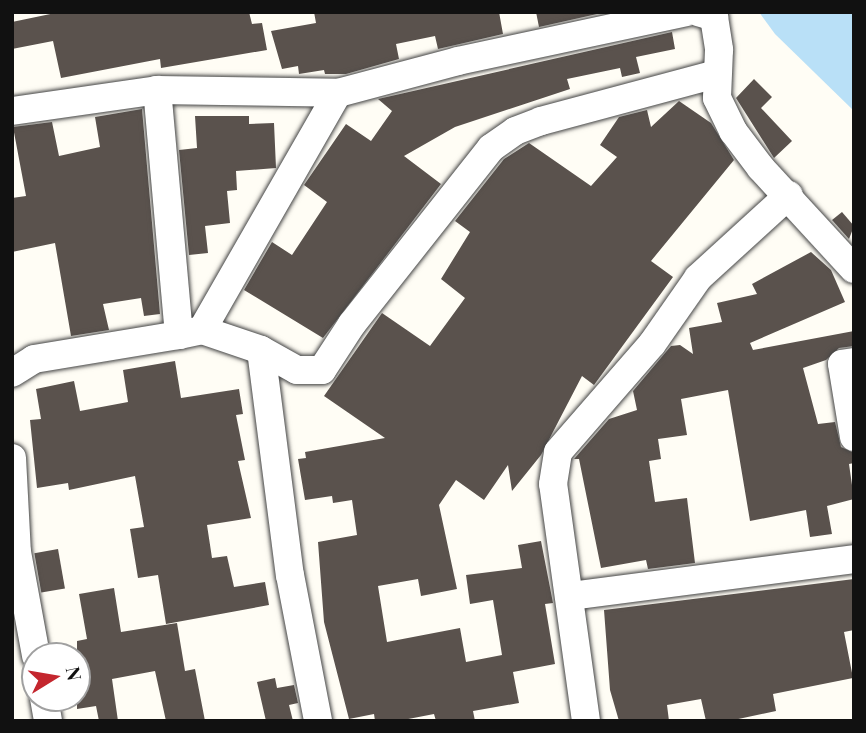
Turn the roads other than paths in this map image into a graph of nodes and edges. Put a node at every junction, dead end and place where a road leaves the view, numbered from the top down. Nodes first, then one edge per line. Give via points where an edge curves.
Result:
1 (686, 12) edge
2 (698, 12) edge
3 (716, 74) junction
4 (157, 90) junction
5 (338, 93) junction
6 (12, 111) edge
7 (789, 195) junction
8 (854, 270) edge
9 (190, 332) junction
10 (261, 350) junction
11 (854, 362) edge
12 (12, 373) edge
13 (854, 436) edge
14 (12, 458) edge
15 (14, 496) edge
16 (854, 559) edge
17 (570, 596) junction
18 (33, 642) edge
19 (318, 721) edge
20 (586, 721) edge

1 - 5 street via 458,61
2 - 3 street via 714,17 719,50
3 - 7 street via 717,98 733,131 761,169
3 - 10 street via 515,131 491,148 352,324 322,370 297,370
4 - 5 street
4 - 6 street
4 - 9 street
5 - 9 street
7 - 8 street
7 - 17 street via 698,278 652,344 558,452 553,484
9 - 10 street
9 - 12 street via 34,359
10 - 19 street via 290,575
11 - 13 street via 842,364
14 - 15 street
15 - 18 street via 17,552
16 - 17 street
17 - 20 street

